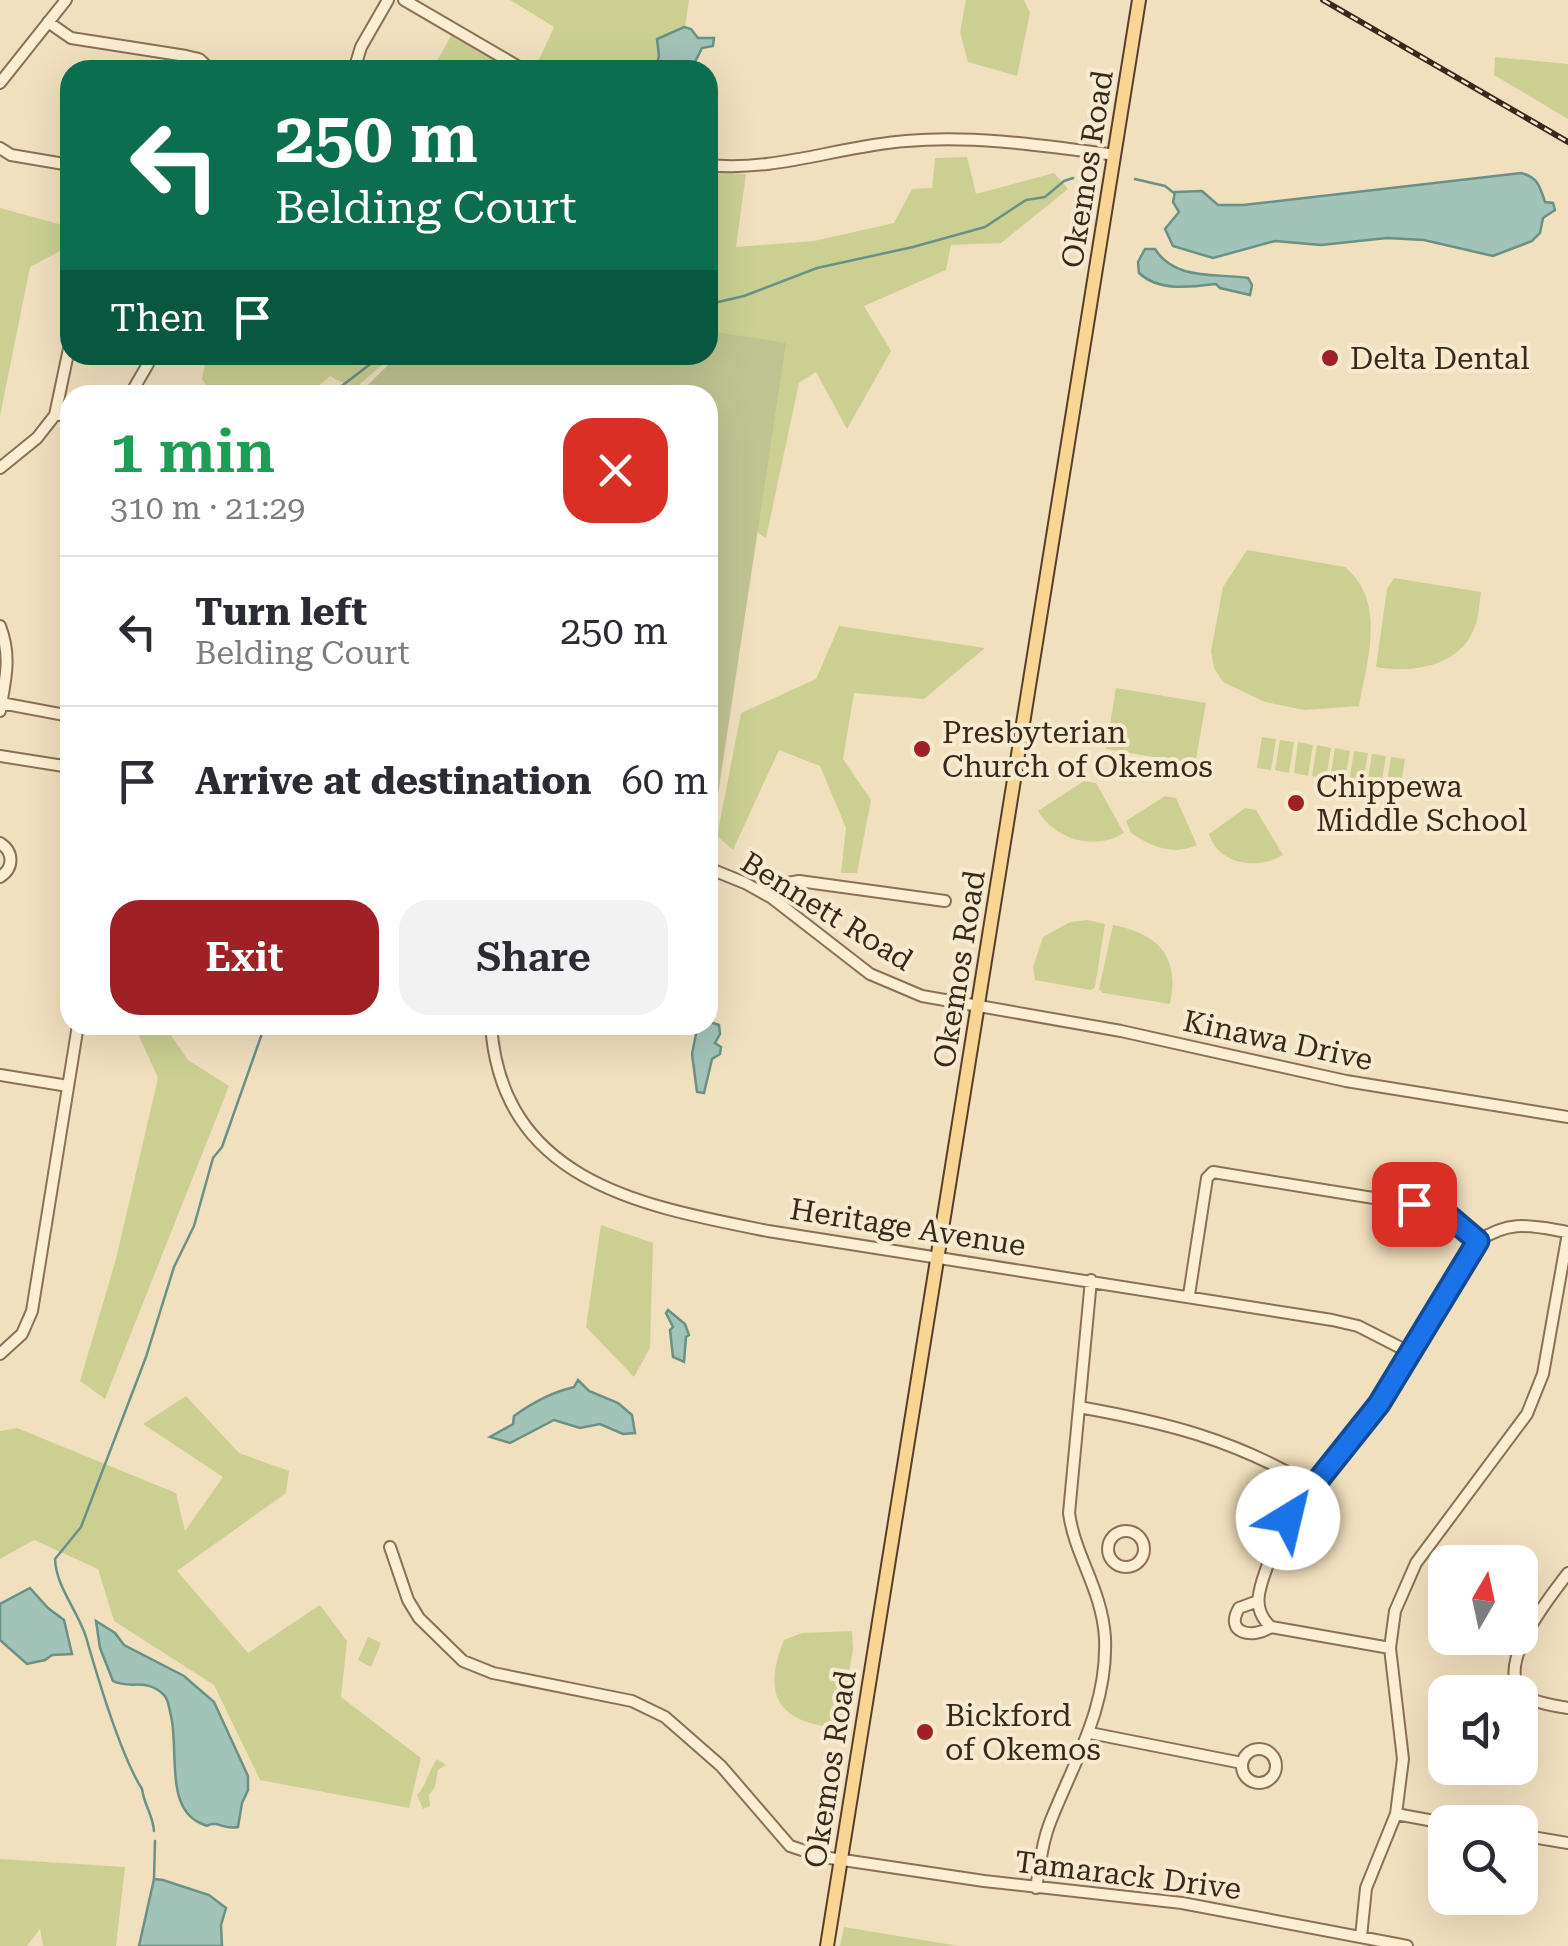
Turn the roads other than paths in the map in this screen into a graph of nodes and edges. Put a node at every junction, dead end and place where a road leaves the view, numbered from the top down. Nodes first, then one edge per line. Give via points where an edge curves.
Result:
1 (66, 0) edge
2 (388, 0) edge
3 (404, 0) edge
4 (1139, 0) edge
5 (48, 22) junction
6 (200, 60) edge
7 (357, 60) edge
8 (507, 60) edge
9 (0, 82) edge
10 (0, 148) edge
11 (1115, 155) junction
12 (60, 162) edge
13 (718, 166) edge
14 (60, 388) edge
15 (54, 414) junction
16 (60, 414) edge
17 (0, 468) edge
18 (0, 626) edge
19 (1, 707) edge
20 (60, 715) edge
21 (0, 756) edge
22 (60, 765) edge
23 (0, 843) edge
24 (718, 872) edge
25 (0, 876) edge
26 (772, 898) junction
27 (945, 901) dead end
28 (978, 1008) junction
29 (76, 1035) edge
30 (492, 1035) edge
31 (0, 1075) edge
32 (68, 1086) junction
33 (1568, 1117) edge
34 (1568, 1232) edge
35 (1478, 1241) junction
36 (939, 1257) junction
37 (1091, 1280) junction
38 (1189, 1295) junction
39 (1409, 1352) junction
40 (0, 1354) edge
41 (1079, 1407) junction
42 (1311, 1485) junction
43 (390, 1547) dead end
44 (1110, 1556) dead end
45 (1086, 1562) junction
46 (1568, 1572) edge
47 (1258, 1601) junction
48 (1271, 1627) junction
49 (1390, 1648) junction
50 (1568, 1708) edge
51 (1090, 1734) junction
52 (1242, 1763) dead end
53 (1396, 1814) junction
54 (1428, 1820) edge
55 (1538, 1838) edge
56 (1568, 1844) edge
57 (841, 1859) junction
58 (1036, 1888) junction
59 (1360, 1937) junction
60 (827, 1946) edge
61 (1408, 1946) edge

1 - 5 street
2 - 7 street
3 - 8 street
4 - 11 main road, Okemos Road
5 - 6 street via 71,38
5 - 9 street
10 - 12 street
11 - 13 street via 940,139 863,146 773,166
11 - 28 main road, Okemos Road
14 - 15 street
15 - 16 street
15 - 17 street via 38,438
18 - 19 street via 9,663
19 - 20 street
21 - 22 street
23 - 25 street via 11,860
24 - 26 street, Bennett Road
26 - 27 street via 799,880
26 - 28 street, Bennett Road via 870,974 922,996
28 - 33 street, Kinawa Drive
28 - 36 main road, Okemos Road
29 - 32 street
30 - 36 street, Heritage Avenue via 493,1056 518,1115 579,1176 608,1191 750,1228
31 - 32 street
32 - 40 street via 32,1311 22,1334
34 - 35 street via 1517,1225
34 - 49 street via 1537,1392 1416,1563 1395,1611
35 - 38 street via 1429,1207 1213,1172
35 - 39 street
36 - 37 street, Heritage Avenue
36 - 57 main road, Okemos Road
37 - 38 street, Heritage Avenue
37 - 41 street
38 - 39 street, Heritage Avenue via 1358,1326
39 - 42 street via 1379,1404
41 - 42 street via 1189,1429
41 - 45 street via 1069,1513
42 - 47 street via 1288,1518
43 - 57 street, Tamarack Drive via 419,1618 464,1662 650,1708 721,1766 790,1846
44 - 45 street
45 - 51 street via 1104,1637
46 - 50 street via 1526,1631 1516,1668 1527,1697
47 - 48 street
47 - 48 street via 1238,1608 1234,1624 1247,1635
48 - 49 street
49 - 53 street via 1403,1759
51 - 52 street
51 - 58 street via 1050,1823
53 - 54 street
53 - 59 street via 1366,1888
55 - 56 street
57 - 58 street, Tamarack Drive
57 - 60 main road, Okemos Road
58 - 59 street, Tamarack Drive via 1182,1903
59 - 61 street, Tamarack Drive

